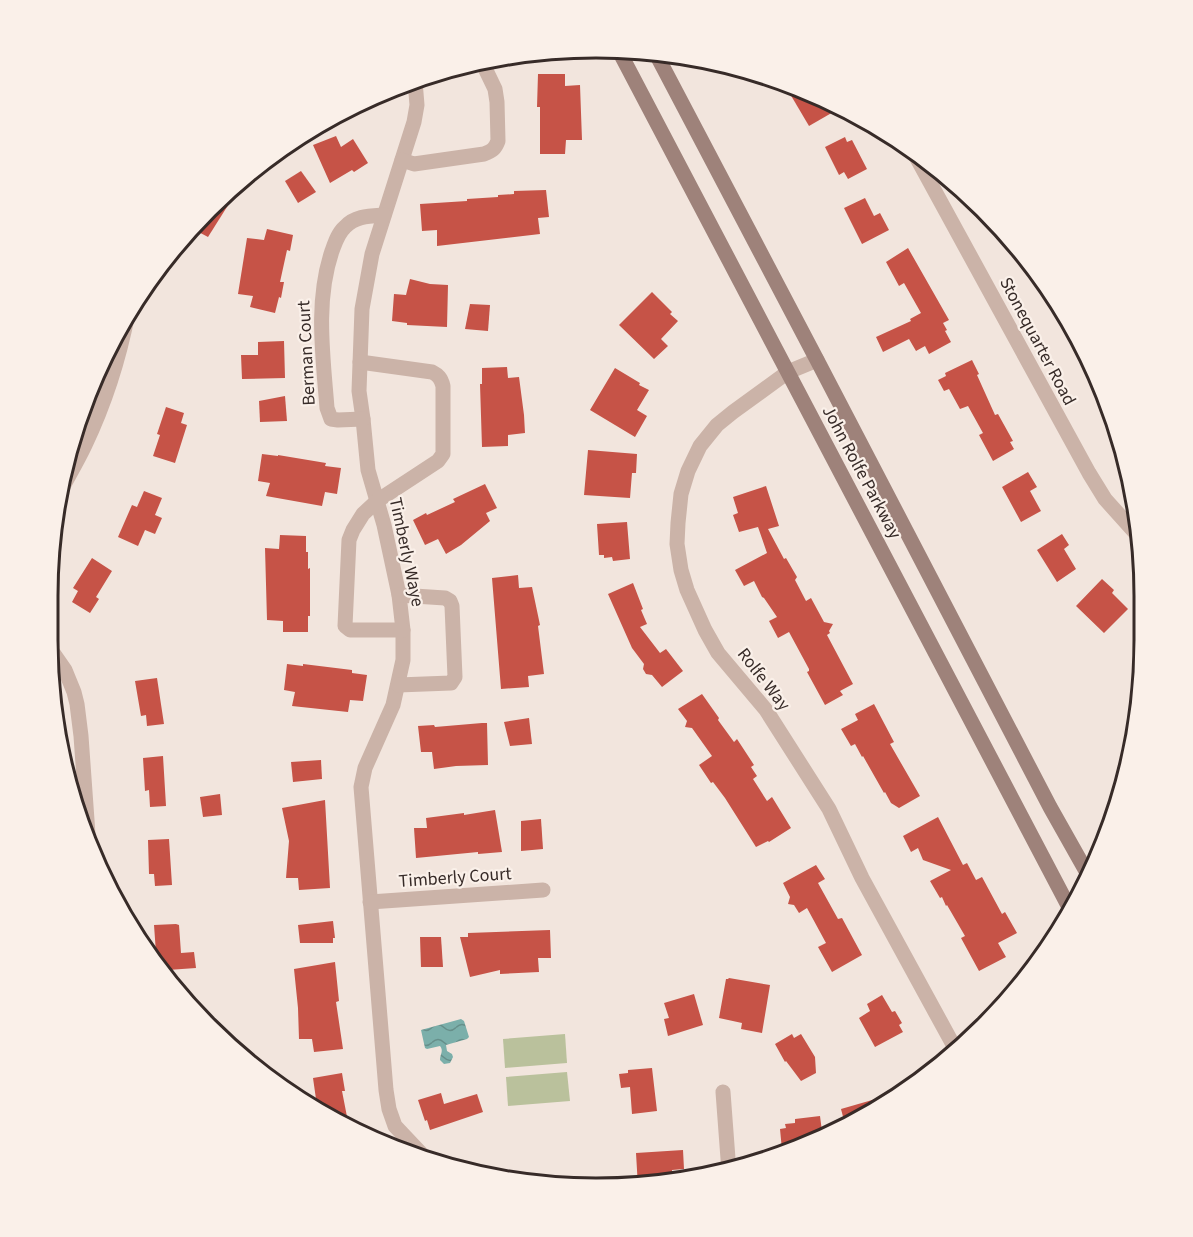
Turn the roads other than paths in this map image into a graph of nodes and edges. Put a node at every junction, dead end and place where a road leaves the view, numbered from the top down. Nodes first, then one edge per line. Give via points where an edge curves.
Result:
1 (623, 60) edge
2 (660, 62) edge
3 (486, 70) edge
4 (416, 90) edge
5 (402, 160) junction
6 (923, 169) edge
7 (384, 215) junction
8 (120, 348) edge
9 (817, 360) junction
10 (360, 362) junction
11 (788, 372) junction
12 (363, 419) junction
13 (76, 462) edge
14 (377, 501) junction
15 (1130, 527) edge
16 (399, 595) junction
17 (403, 630) junction
18 (60, 662) edge
19 (398, 685) junction
20 (86, 811) edge
21 (1084, 867) edge
22 (543, 890) dead end
23 (370, 902) junction
24 (1066, 902) edge
25 (953, 1044) edge
26 (723, 1092) dead end
27 (414, 1146) edge
28 (728, 1162) edge

1 - 11 main road, John Rolfe Parkway
2 - 9 main road, John Rolfe Parkway
3 - 5 street via 497,102 498,141 491,152 414,164
4 - 5 street, Timberly Waye via 414,122
5 - 7 street, Timberly Waye
6 - 15 street, Stonequarter Road via 1089,473 1105,499
7 - 10 street, Timberly Waye via 362,309
7 - 12 street, Berman Court via 356,219 340,232 323,291 327,408 331,419
8 - 13 street via 97,418
9 - 11 street, Rolfe Way
9 - 21 main road, John Rolfe Parkway
10 - 12 street, Timberly Waye
10 - 14 street via 432,372 443,386 443,454
11 - 24 main road, John Rolfe Parkway
11 - 25 street, Rolfe Way via 732,412 700,446 681,494 677,544 681,570 718,653 766,710 829,809
12 - 14 street, Timberly Waye via 368,470
14 - 16 street, Timberly Waye
14 - 17 street via 363,514 349,540 345,626 350,630
16 - 17 street, Timberly Waye
16 - 19 street via 450,601 455,676 451,683
17 - 19 street, Timberly Waye
18 - 20 street via 77,704
19 - 23 street, Timberly Waye via 361,787
22 - 23 street, Timberly Court
23 - 27 street, Timberly Waye via 389,1109 395,1126
26 - 28 street

